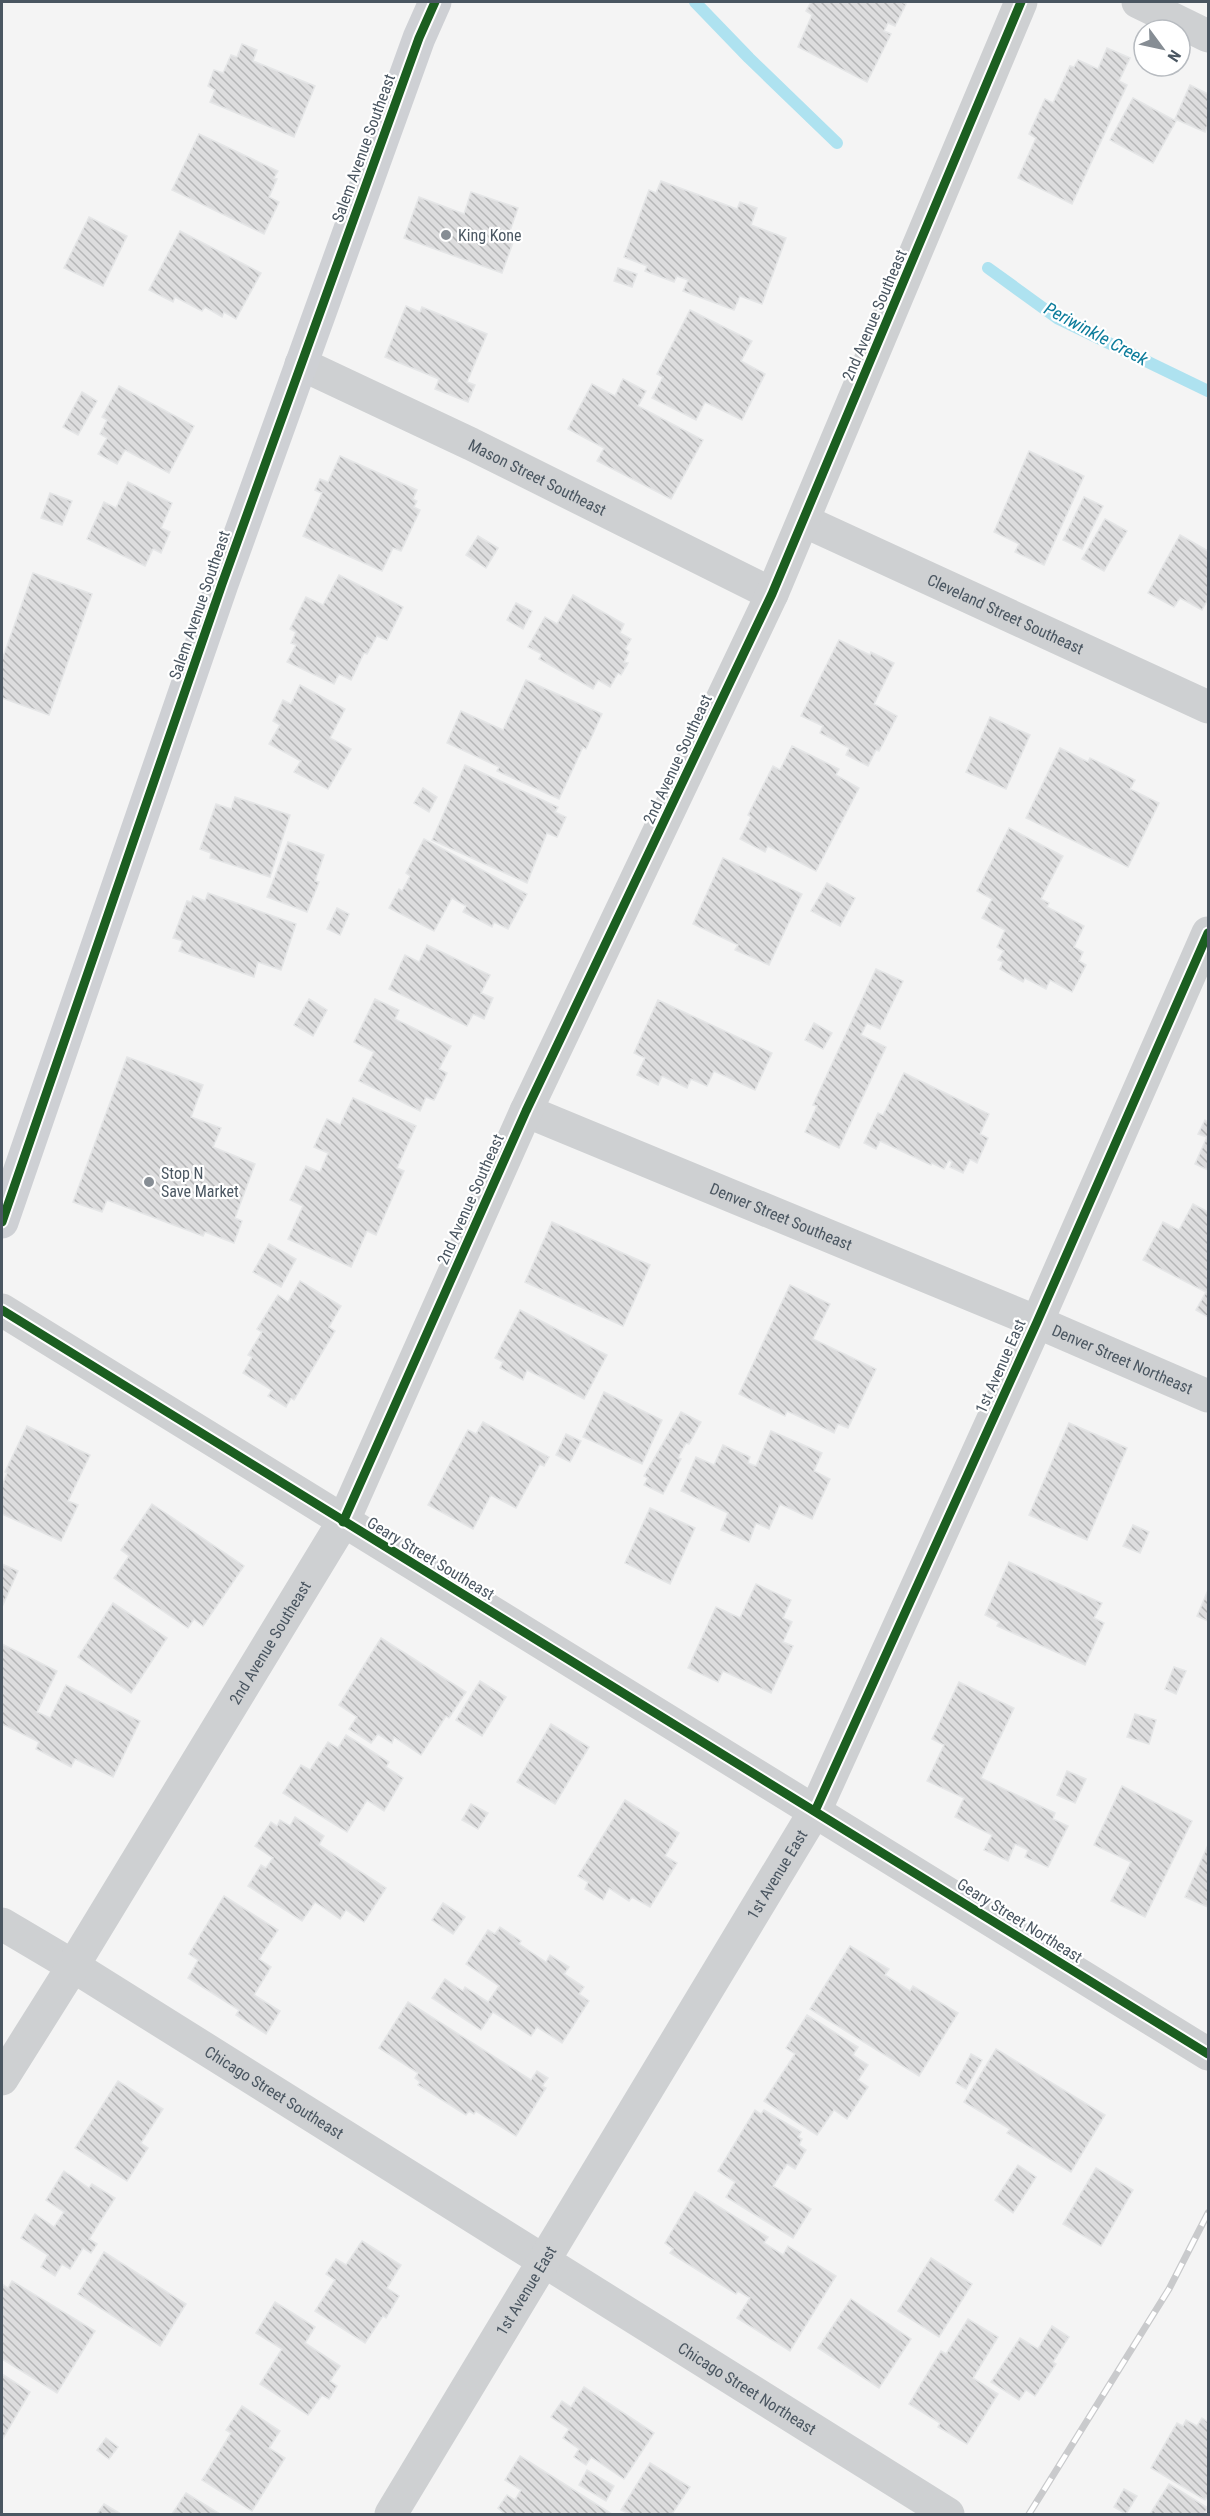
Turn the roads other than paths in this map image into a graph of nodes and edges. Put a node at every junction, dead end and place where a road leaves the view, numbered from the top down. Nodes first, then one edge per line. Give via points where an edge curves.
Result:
1 (435, 2) edge
2 (1021, 2) edge
3 (1138, 2) edge
4 (1209, 36) edge
5 (301, 364) junction
6 (804, 521) junction
7 (772, 594) junction
8 (1209, 707) edge
9 (1209, 933) edge
10 (526, 1112) junction
11 (2, 1222) edge
12 (2, 1310) edge
13 (1037, 1322) junction
14 (1209, 1396) edge
15 (343, 1522) junction
16 (815, 1811) junction
17 (2, 1924) edge
18 (74, 1965) junction
19 (1209, 2054) edge
20 (2, 2079) edge
21 (544, 2262) junction
22 (391, 2514) edge
23 (948, 2514) edge

1 - 5 main road, Salem Avenue Southeast
2 - 6 street, 2nd Avenue Southeast
3 - 4 street
5 - 7 street, Mason Street Southeast via 482,449
5 - 11 main road, Salem Avenue Southeast
6 - 7 street, 2nd Avenue Southeast
6 - 8 street, Cleveland Street Southeast
7 - 10 street, 2nd Avenue Southeast
9 - 13 street, 1st Avenue East
10 - 13 street, Denver Street Southeast
10 - 15 street, 2nd Avenue Southeast
12 - 15 street, Geary Street Southeast
13 - 14 street, Denver Street Northeast
13 - 16 street, 1st Avenue East
15 - 16 street, Geary Street Southeast
15 - 18 street, 2nd Avenue Southeast
16 - 19 street, Geary Street Northeast
16 - 21 street, 1st Avenue East
17 - 18 street, Chicago Street Southeast
18 - 20 street, 2nd Avenue Southeast
18 - 21 street, Chicago Street Southeast
21 - 22 street, 1st Avenue East
21 - 23 street, Chicago Street Northeast

